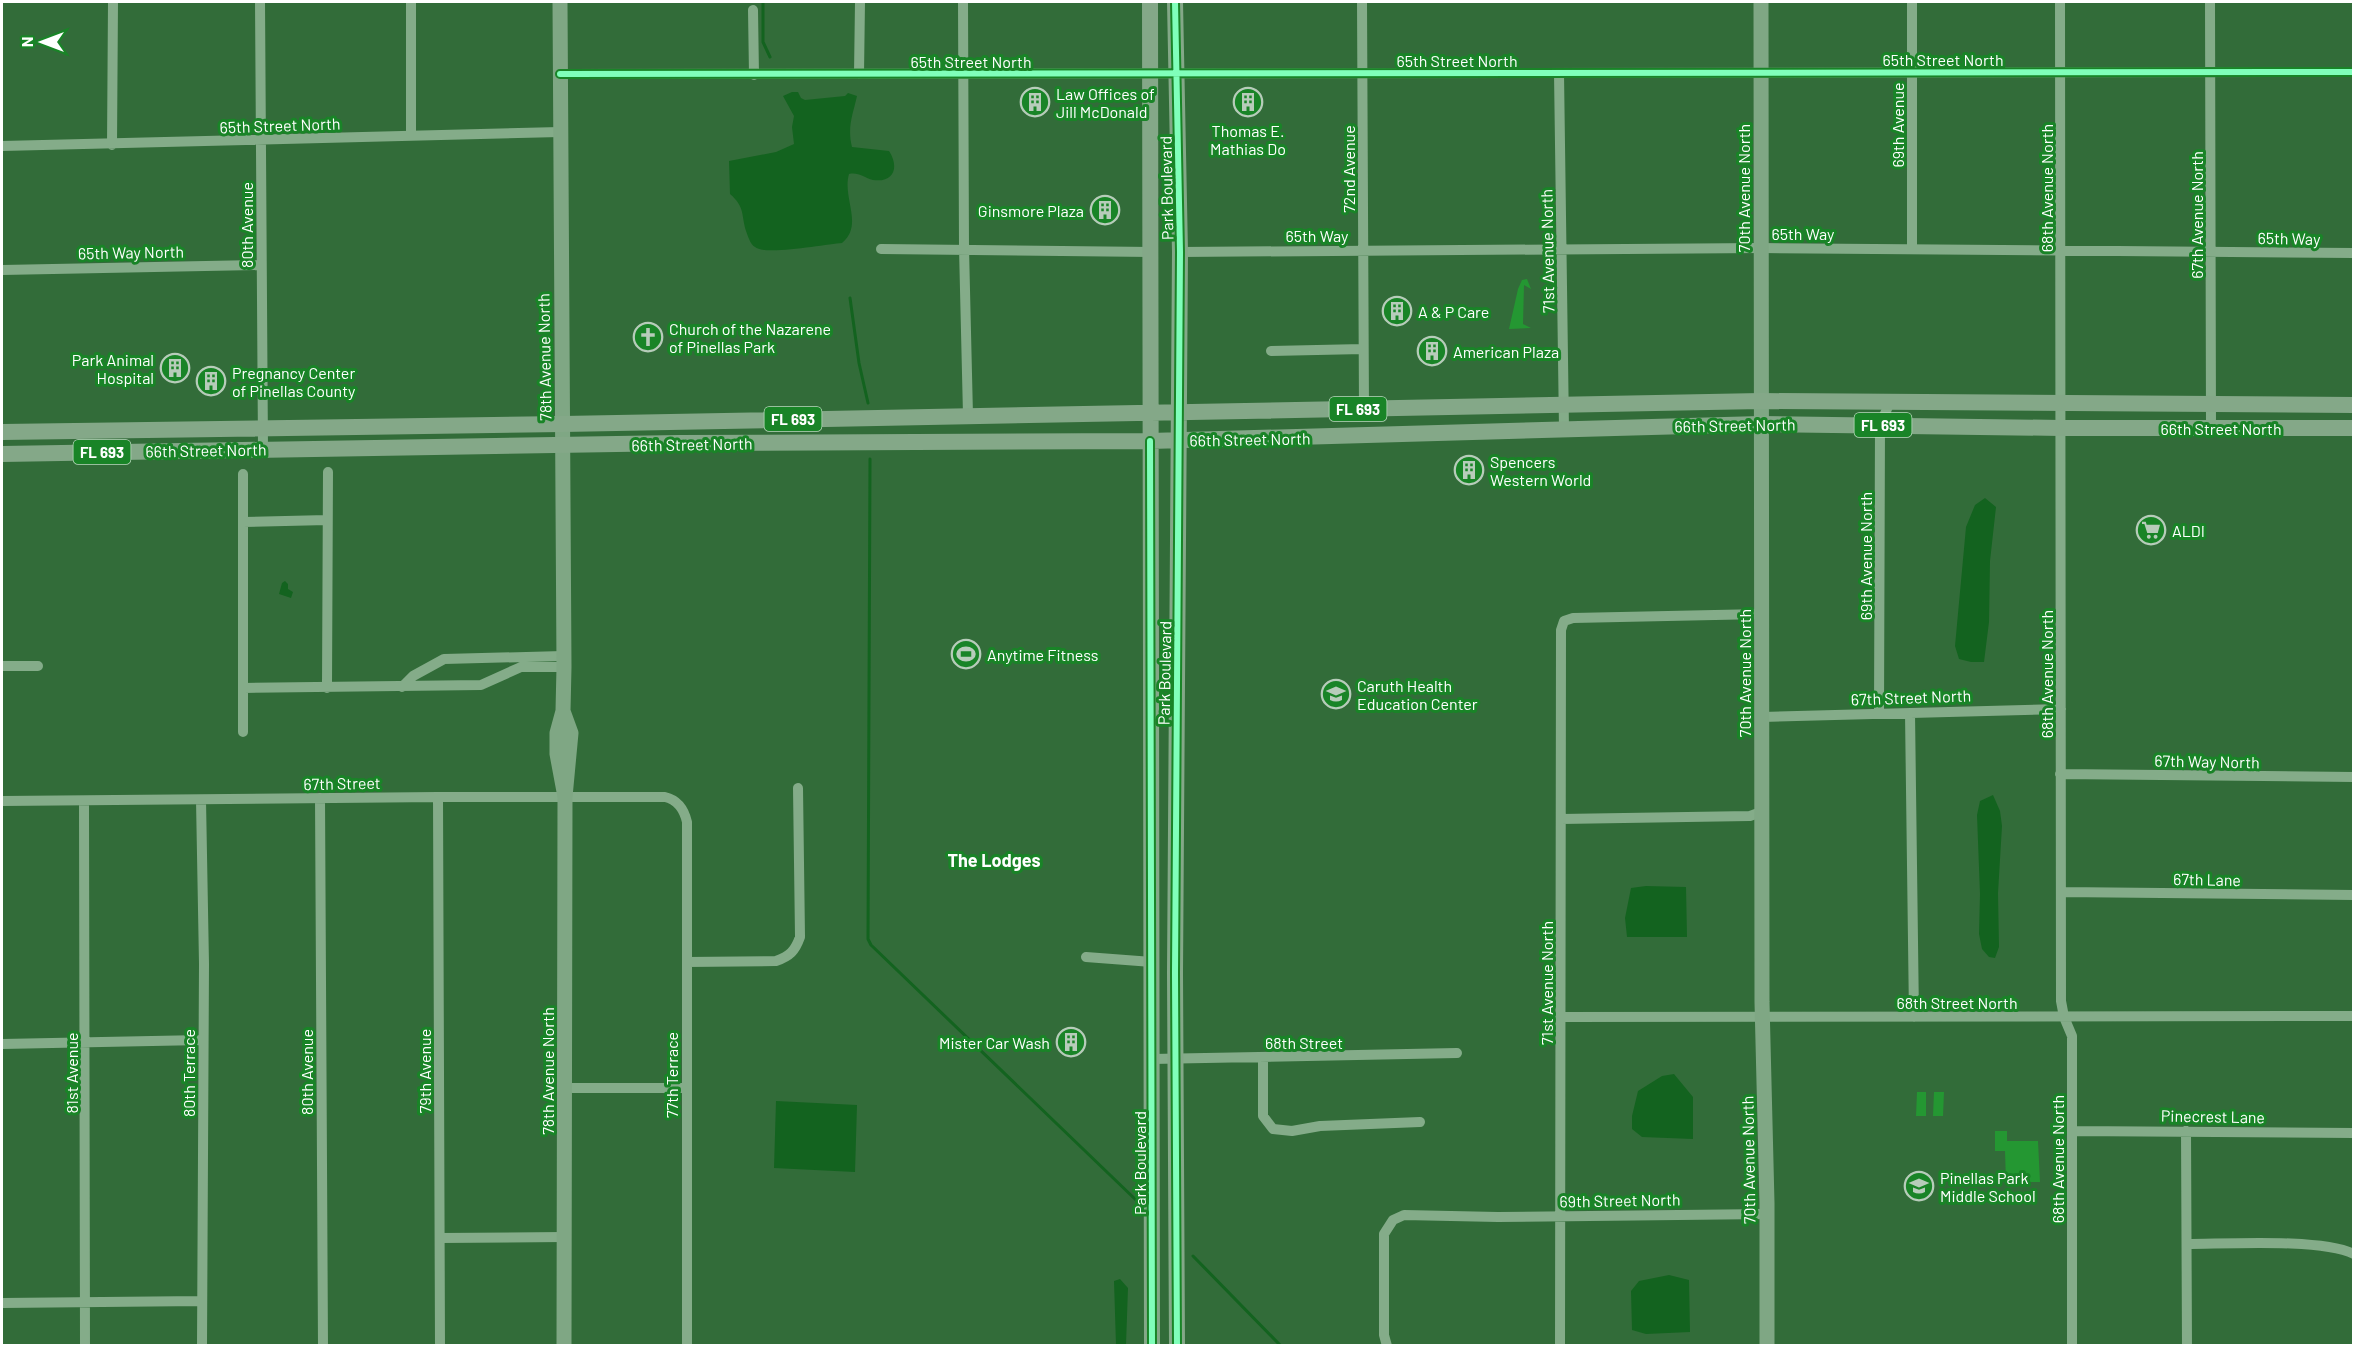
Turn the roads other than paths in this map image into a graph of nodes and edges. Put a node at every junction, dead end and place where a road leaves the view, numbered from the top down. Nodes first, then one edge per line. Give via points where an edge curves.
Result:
1 (113, 2) edge
2 (260, 2) edge
3 (411, 2) edge
4 (560, 2) edge
5 (860, 2) edge
6 (963, 2) edge
7 (1150, 2) edge
8 (1175, 2) edge
9 (1362, 2) edge
10 (1761, 2) edge
11 (1912, 2) edge
12 (2060, 2) edge
13 (2210, 2) edge
14 (753, 10) dead end
15 (2061, 72) junction
16 (2210, 72) junction
17 (2354, 72) edge
18 (1761, 73) junction
19 (1912, 73) junction
20 (560, 74) junction
21 (858, 74) junction
22 (1150, 74) junction
23 (1177, 74) junction
24 (1363, 74) junction
25 (1559, 74) junction
26 (754, 75) junction
27 (962, 75) junction
28 (560, 132) junction
29 (411, 136) junction
30 (261, 141) junction
31 (112, 144) junction
32 (2, 146) edge
33 (964, 248) junction
34 (1761, 248) junction
35 (881, 249) dead end
36 (1363, 249) junction
37 (1912, 249) junction
38 (1562, 250) junction
39 (2061, 250) junction
40 (1152, 252) junction
41 (1180, 252) junction
42 (2211, 252) junction
43 (2354, 254) edge
44 (261, 265) junction
45 (2, 270) edge
46 (1363, 349) junction
47 (1271, 351) dead end
48 (1761, 401) junction
49 (1890, 402) junction
50 (2061, 404) junction
51 (1564, 405) junction
52 (2354, 405) edge
53 (2211, 406) junction
54 (1364, 409) junction
55 (1151, 413) junction
56 (1180, 413) junction
57 (968, 415) junction
58 (563, 424) junction
59 (1761, 424) junction
60 (1880, 425) junction
61 (263, 427) junction
62 (2061, 428) junction
63 (2211, 428) junction
64 (2354, 428) edge
65 (1564, 429) junction
66 (2, 432) edge
67 (1179, 440) junction
68 (1150, 441) junction
69 (563, 447) junction
70 (263, 449) junction
71 (2, 454) edge
72 (328, 472) dead end
73 (243, 474) dead end
74 (327, 520) junction
75 (243, 522) junction
76 (1762, 614) junction
77 (563, 662) junction
78 (2, 666) edge
79 (38, 666) dead end
80 (402, 687) junction
81 (244, 688) junction
82 (327, 688) junction
83 (1152, 706) junction
84 (2061, 709) junction
85 (1879, 713) junction
86 (1910, 714) junction
87 (1762, 717) junction
88 (243, 732) dead end
89 (2060, 774) junction
90 (2354, 777) edge
91 (1176, 782) junction
92 (798, 788) dead end
93 (438, 797) junction
94 (565, 797) junction
95 (320, 798) junction
96 (201, 800) junction
97 (2, 801) edge
98 (84, 801) junction
99 (680, 806) joint
100 (1761, 812) junction
101 (1561, 819) junction
102 (2061, 892) junction
103 (2354, 895) edge
104 (1086, 957) dead end
105 (687, 962) junction
106 (1152, 962) junction
107 (2354, 1016) edge
108 (1561, 1017) junction
109 (1762, 1017) junction
110 (1914, 1017) junction
111 (2064, 1017) junction
112 (202, 1040) junction
113 (86, 1043) junction
114 (2, 1044) edge
115 (1457, 1053) dead end
116 (1263, 1057) junction
117 (1152, 1059) junction
118 (1176, 1059) junction
119 (565, 1088) junction
120 (685, 1088) junction
121 (1420, 1122) dead end
122 (2072, 1131) junction
123 (2186, 1131) junction
124 (2354, 1133) edge
125 (1767, 1214) junction
126 (1558, 1216) junction
127 (564, 1237) junction
128 (440, 1238) junction
129 (2187, 1244) junction
130 (2354, 1254) edge
131 (202, 1301) junction
132 (2, 1303) edge
133 (85, 1303) junction
134 (85, 1346) edge
135 (202, 1346) edge
136 (323, 1346) edge
137 (440, 1346) edge
138 (564, 1346) edge
139 (687, 1346) edge
140 (1152, 1346) edge
141 (1177, 1346) edge
142 (1387, 1346) edge
143 (1560, 1346) edge
144 (1767, 1346) edge
145 (2072, 1346) edge
146 (2187, 1346) edge

1 - 31 street
2 - 30 street, 80th Avenue
3 - 29 street
4 - 20 street, 78th Avenue North
5 - 21 street
6 - 27 street
7 - 22 main road, Park Boulevard
8 - 23 main road, Park Boulevard
9 - 24 street, 72nd Avenue
10 - 18 street, 70th Avenue North
11 - 19 street, 69th Avenue
12 - 15 street, 68th Avenue North
13 - 16 street, 67th Avenue North
14 - 26 street
15 - 16 street, 65th Street North
15 - 19 street, 65th Street North
15 - 39 street, 68th Avenue North
16 - 17 street, 65th Street North
16 - 42 street, 67th Avenue North
18 - 19 street, 65th Street North
18 - 25 street, 65th Street North
18 - 34 street, 70th Avenue North
19 - 37 street, 69th Avenue
20 - 26 street, 65th Street North
20 - 28 street, 78th Avenue North
21 - 26 street, 65th Street North
21 - 27 street, 65th Street North
22 - 23 street, 65th Street North
22 - 27 street, 65th Street North
22 - 40 main road, Park Boulevard
23 - 24 street, 65th Street North
23 - 41 main road, Park Boulevard
24 - 25 street, 65th Street North
24 - 36 street, 72nd Avenue
25 - 38 street, 71st Avenue North
27 - 33 street
28 - 29 street, 65th Street North
28 - 58 street, 78th Avenue North
29 - 30 street, 65th Street North
30 - 31 street, 65th Street North
30 - 44 street, 80th Avenue
31 - 32 street, 65th Street North
33 - 35 street
33 - 40 street
33 - 57 street
34 - 37 street, 65th Way
34 - 38 street, 65th Way
34 - 48 street, 70th Avenue North
36 - 38 street, 65th Way
36 - 41 street, 65th Way
36 - 46 street, 72nd Avenue
37 - 39 street, 65th Way
38 - 51 street, 71st Avenue North
39 - 42 street, 65th Way
39 - 50 street, 68th Avenue North
40 - 55 main road, Park Boulevard
41 - 56 main road, Park Boulevard
42 - 43 street, 65th Way
42 - 53 street, 67th Avenue North
44 - 45 street, 65th Way North
44 - 61 street, 80th Avenue
46 - 47 street
46 - 54 street, 72nd Avenue
48 - 49 main road, 66th Street North / FL 693
48 - 51 main road, 66th Street North / FL 693
48 - 59 street, 70th Avenue North
49 - 50 main road, 66th Street North / FL 693
49 - 60 street, 69th Avenue North
50 - 53 main road, 66th Street North / FL 693
50 - 62 street, 68th Avenue North
51 - 54 main road, 66th Street North / FL 693
51 - 65 street, 71st Avenue North
52 - 53 main road, 66th Street North / FL 693
53 - 63 street, 67th Avenue North
54 - 56 main road, 66th Street North / FL 693
55 - 56 main road, 66th Street North / FL 693
55 - 57 main road, 66th Street North / FL 693
55 - 68 main road, Park Boulevard
56 - 67 main road, Park Boulevard
57 - 58 main road, 66th Street North / FL 693
58 - 61 main road, 66th Street North / FL 693
58 - 69 street, 78th Avenue North
59 - 60 main road, 66th Street North / FL 693
59 - 65 main road, 66th Street North / FL 693
59 - 76 street, 70th Avenue North
60 - 62 main road, 66th Street North / FL 693
60 - 85 street, 69th Avenue North
61 - 66 main road, 66th Street North / FL 693
61 - 70 street, 80th Avenue
62 - 63 main road, 66th Street North / FL 693
62 - 84 street, 68th Avenue North
63 - 64 main road, 66th Street North / FL 693
65 - 67 main road, 66th Street North / FL 693
67 - 68 main road, 66th Street North / FL 693
67 - 91 main road, Park Boulevard
68 - 69 main road, 66th Street North / FL 693
68 - 83 main road, Park Boulevard
69 - 70 main road, 66th Street North / FL 693
69 - 77 street, 78th Avenue North
70 - 71 main road, 66th Street North / FL 693
72 - 74 street
73 - 75 street
74 - 75 street
74 - 82 street
75 - 81 street
76 - 87 street, 70th Avenue North
76 - 101 street, 71st Avenue North via 1564,621
77 - 80 street via 521,667 481,685
77 - 80 street via 444,659 413,676
77 - 94 street, 78th Avenue North via 563,711 557,754
78 - 79 street
80 - 82 street
81 - 82 street
81 - 88 street
83 - 91 main road via 1160,713 1167,777
83 - 106 main road, Park Boulevard
84 - 86 street, 67th Street North
84 - 89 street, 68th Avenue North
85 - 86 street, 67th Street North
85 - 87 street, 67th Street North
86 - 110 street
87 - 100 street, 70th Avenue North
89 - 90 street, 67th Way North
89 - 102 street, 68th Avenue North
91 - 118 main road, Park Boulevard
92 - 105 street via 800,937 796,949 776,961
93 - 94 street, 67th Street
93 - 95 street, 67th Street
93 - 128 street, 79th Avenue
94 - 99 street, 67th Street via 665,797
94 - 119 street, 78th Avenue North
95 - 96 street, 67th Street
95 - 136 street, 80th Avenue
96 - 98 street, 67th Street
96 - 112 street, 80th Terrace
97 - 98 street, 67th Street
98 - 113 street, 81st Avenue
99 - 105 street, 77th Terrace via 687,822
100 - 101 street via 1750,816
100 - 109 street, 70th Avenue North
101 - 108 street, 71st Avenue North
102 - 103 street, 67th Lane
102 - 111 street, 68th Avenue North
104 - 106 street
105 - 120 street, 77th Terrace
106 - 117 main road, Park Boulevard
107 - 111 street, 68th Street North
108 - 109 street, 68th Street North
108 - 126 street, 71st Avenue North
109 - 110 street, 68th Street North
109 - 125 street, 70th Avenue North
110 - 111 street, 68th Street North
111 - 122 street, 68th Avenue North via 2072,1036
112 - 113 street
112 - 131 street, 80th Terrace
113 - 114 street
113 - 133 street, 81st Avenue
115 - 116 street, 68th Street
116 - 118 street, 68th Street
116 - 121 street via 1263,1116 1273,1129
117 - 118 street, 68th Street
117 - 140 main road, Park Boulevard
118 - 141 main road, Park Boulevard
119 - 120 street
119 - 127 street, 78th Avenue North
120 - 139 street, 77th Terrace
122 - 123 street, Pinecrest Lane
122 - 145 street, 68th Avenue North
123 - 124 street, Pinecrest Lane
123 - 129 street
125 - 126 street, 69th Street North
125 - 144 street, 70th Avenue North
126 - 142 street, 69th Street North via 1404,1215 1392,1220 1384,1234
126 - 143 street, 71st Avenue North
127 - 128 street
127 - 138 street, 78th Avenue North
128 - 137 street, 79th Avenue
129 - 130 street via 2297,1245
129 - 146 street
131 - 133 street
131 - 135 street, 80th Terrace
132 - 133 street
133 - 134 street, 81st Avenue

